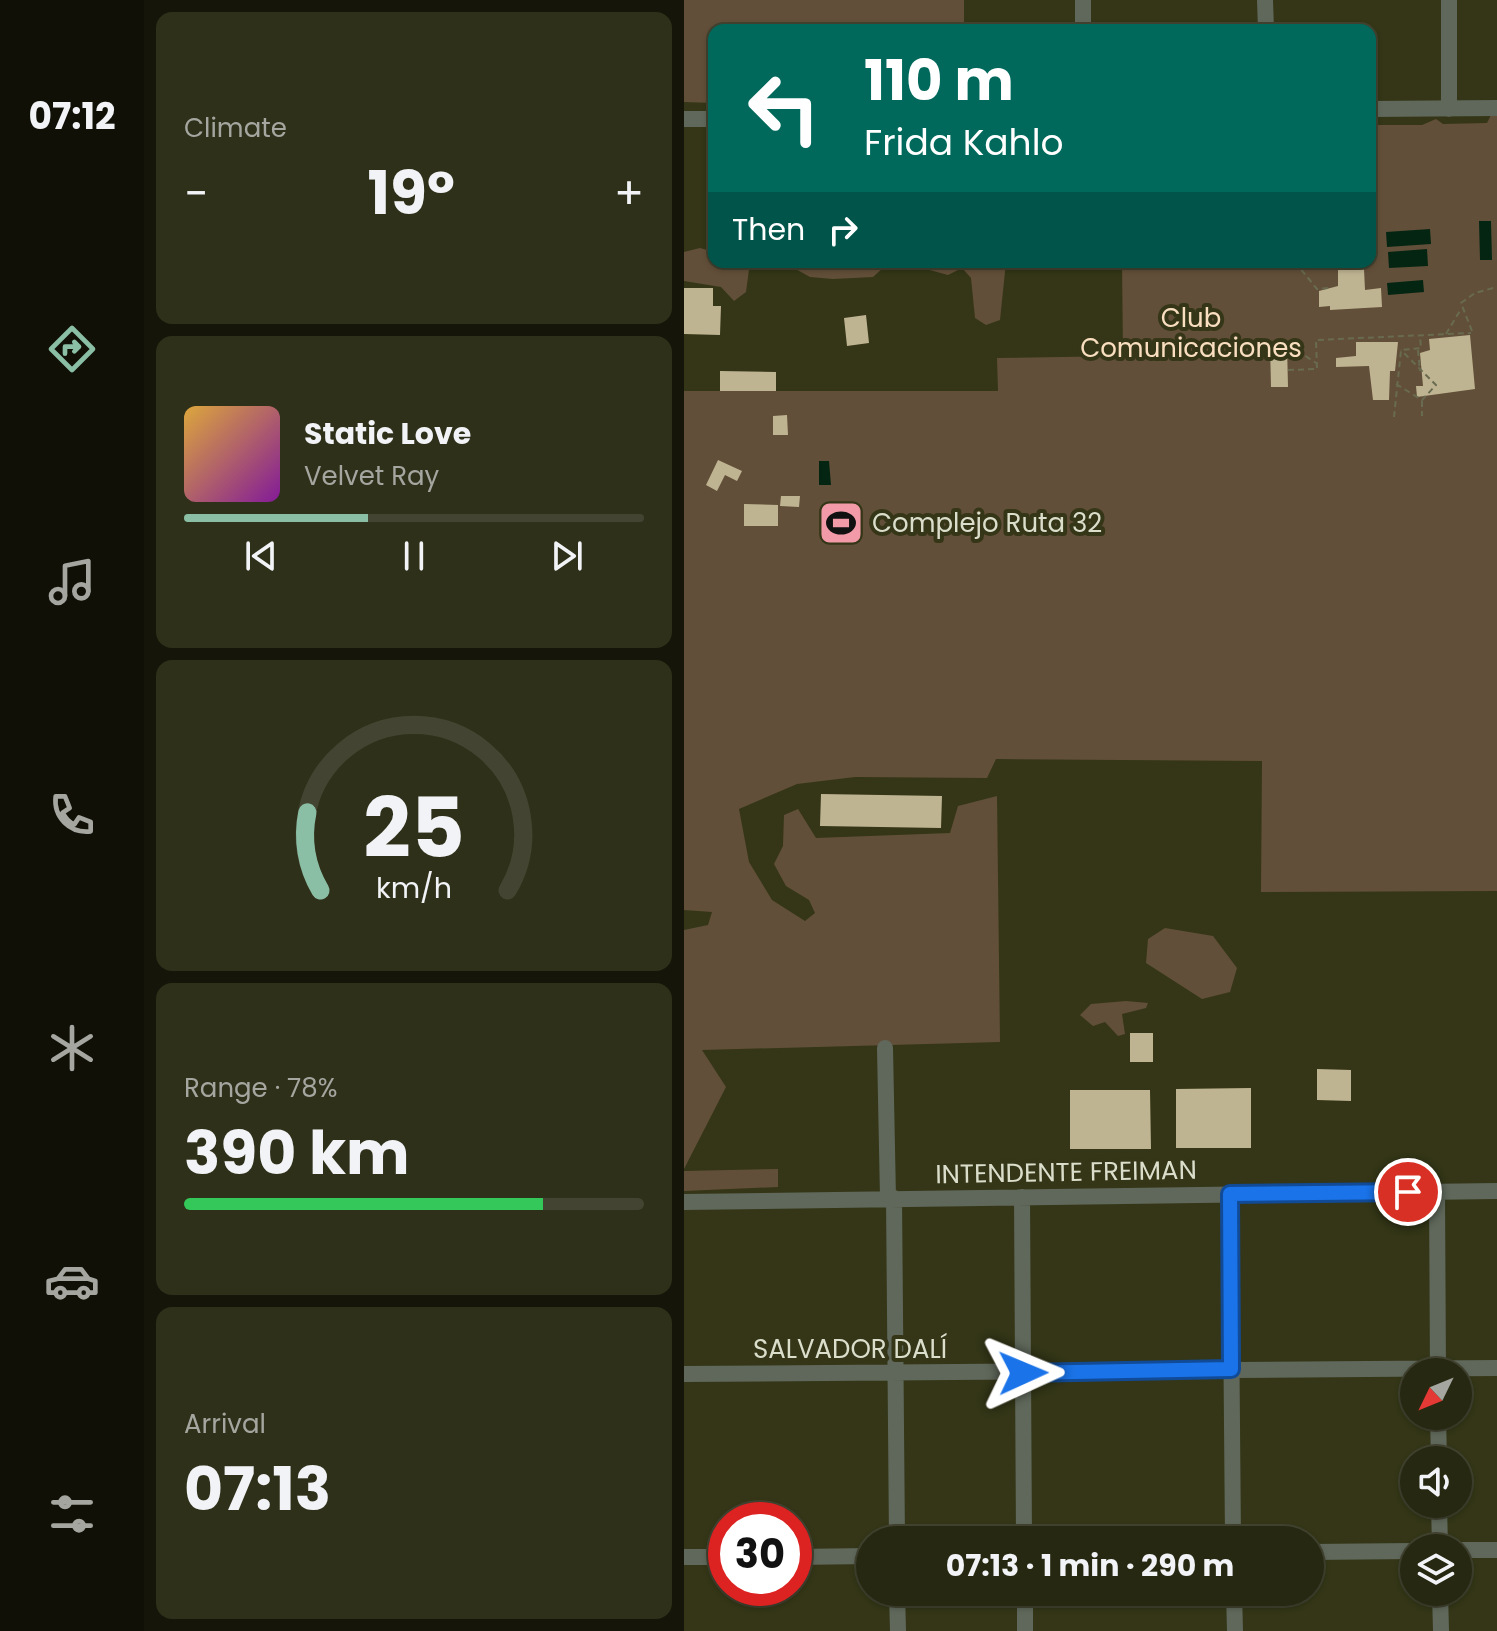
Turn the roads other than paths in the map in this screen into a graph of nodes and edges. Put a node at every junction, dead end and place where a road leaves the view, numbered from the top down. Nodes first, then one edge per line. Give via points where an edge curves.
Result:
1 (1083, 0) edge
2 (1265, 0) edge
3 (1449, 0) edge
4 (1083, 24) edge
5 (1266, 24) edge
6 (1497, 108) edge
7 (1376, 109) edge
8 (1449, 109) junction
9 (684, 119) edge
10 (708, 119) edge
11 (885, 1048) dead end
12 (1497, 1191) edge
13 (1437, 1192) junction
14 (1230, 1194) junction
15 (1022, 1197) junction
16 (891, 1198) junction
17 (684, 1202) edge
18 (1438, 1358) edge
19 (1497, 1368) edge
20 (1231, 1369) junction
21 (1472, 1369) edge
22 (1400, 1370) edge
23 (895, 1373) junction
24 (1023, 1373) junction
25 (684, 1374) edge
26 (897, 1526) edge
27 (1024, 1526) edge
28 (1233, 1526) edge
29 (1472, 1550) edge
30 (1497, 1550) edge
31 (1400, 1551) edge
32 (1324, 1552) edge
33 (856, 1556) edge
34 (684, 1557) edge
35 (708, 1557) edge
36 (812, 1557) edge
37 (897, 1606) edge
38 (1025, 1606) edge
39 (1234, 1606) edge
40 (1440, 1606) edge
41 (898, 1631) edge
42 (1025, 1631) edge
43 (1235, 1631) edge
44 (1441, 1631) edge

1 - 4 street
2 - 5 street
3 - 8 street
6 - 8 street
7 - 8 street
9 - 10 street
11 - 16 street
12 - 13 street, INTENDENTE FREIMAN
13 - 14 street, INTENDENTE FREIMAN
13 - 18 street
14 - 15 street, INTENDENTE FREIMAN
14 - 20 street
15 - 16 street, INTENDENTE FREIMAN
15 - 24 street
16 - 17 street, INTENDENTE FREIMAN
16 - 23 street
19 - 21 street, SALVADOR DALÍ
20 - 22 street, SALVADOR DALÍ
20 - 24 street, SALVADOR DALÍ
20 - 28 street
23 - 24 street, SALVADOR DALÍ
23 - 25 street, SALVADOR DALÍ
23 - 26 street
24 - 27 street
29 - 30 street
31 - 32 street
33 - 36 street
34 - 35 street
37 - 41 street
38 - 42 street
39 - 43 street
40 - 44 street

